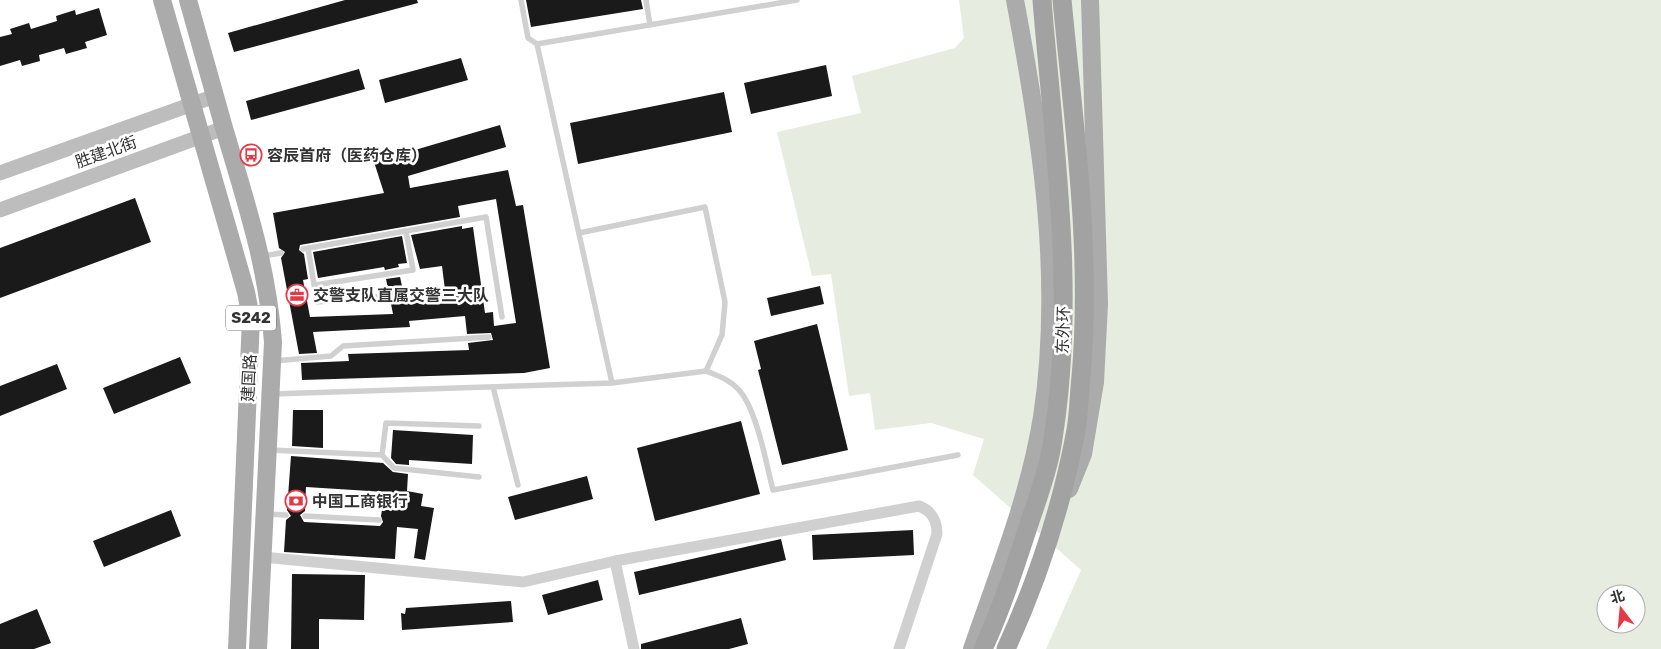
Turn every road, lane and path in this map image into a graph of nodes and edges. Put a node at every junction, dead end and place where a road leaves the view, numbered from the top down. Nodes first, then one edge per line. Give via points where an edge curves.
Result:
1 (162, 0) edge
2 (188, 0) edge
3 (521, 0) edge
4 (646, 0) edge
5 (797, 0) edge
6 (1016, 0) edge
7 (1042, 0) edge
8 (1062, 0) edge
9 (1090, 0) edge
10 (773, 2) edge
11 (650, 25) junction
12 (537, 44) junction
13 (215, 96) junction
14 (191, 103) junction
15 (224, 128) junction
16 (202, 136) junction
17 (0, 173) edge
18 (0, 210) edge
19 (406, 231) junction
20 (579, 233) junction
21 (281, 253) dead end
22 (261, 257) junction
23 (315, 285) junction
24 (385, 296) dead end
25 (502, 317) dead end
26 (489, 337) dead end
27 (272, 361) junction
28 (706, 371) junction
29 (612, 383) junction
30 (492, 387) junction
31 (248, 394) junction
32 (270, 394) junction
33 (479, 426) dead end
34 (268, 450) junction
35 (382, 454) junction
36 (958, 455) dead end
37 (479, 477) dead end
38 (518, 485) dead end
39 (264, 514) junction
40 (286, 515) dead end
41 (305, 516) dead end
42 (379, 520) dead end
43 (1054, 527) junction
44 (262, 557) junction
45 (615, 561) junction
46 (237, 649) edge
47 (258, 649) edge
48 (634, 649) edge
49 (899, 649) edge
50 (972, 649) edge
51 (983, 649) edge
52 (1006, 649) edge

1 - 14 main road, 建国路 / S242
2 - 13 main road, 建国路 / S242
3 - 12 lane via 528,38
4 - 11 lane
5 - 10 lane
6 - 50 main road via 1034,100 1045,189 1051,266 1051,347 1041,419 1027,482 1002,569
7 - 51 highway, 东外环 via 1064,249 1061,380 1052,447 1039,494
8 - 43 highway, 东外环 via 1084,240 1084,339 1076,429
9 - 43 main road via 1098,304 1096,382 1083,454
10 - 11 lane
11 - 12 lane
12 - 20 lane
13 - 14 main road, 胜建北街
13 - 15 main road, 建国路 / S242
14 - 16 main road, 建国路 / S242
14 - 17 main road, 胜建北街
15 - 16 main road, 胜建北街
15 - 22 main road, 建国路 / S242
16 - 18 main road, 胜建北街
16 - 31 main road, 建国路 / S242 via 251,318
19 - 23 lane via 413,270
19 - 23 lane via 306,248
19 - 25 lane via 486,217
20 - 28 lane via 705,207 725,302 722,335
20 - 29 lane
21 - 22 lane
22 - 27 main road, 建国路 / S242 via 270,310
23 - 24 lane via 317,302
26 - 27 lane via 344,346 331,356
27 - 32 main road, 建国路 / S242
28 - 29 lane
28 - 36 lane via 726,378 740,390 751,408 773,490
29 - 30 lane
30 - 32 lane
30 - 38 lane
31 - 32 main road
31 - 46 main road, 建国路 / S242
32 - 34 main road, 建国路 / S242
33 - 35 lane via 386,423
34 - 35 lane
34 - 39 main road, 建国路 / S242
35 - 37 lane via 394,468
39 - 40 lane
39 - 44 main road, 建国路 / S242
41 - 42 lane
43 - 52 highway, 东外环 via 1029,599
44 - 45 street via 523,582
44 - 47 main road, 建国路 / S242
45 - 48 street
45 - 49 street via 919,506 932,515 937,534

